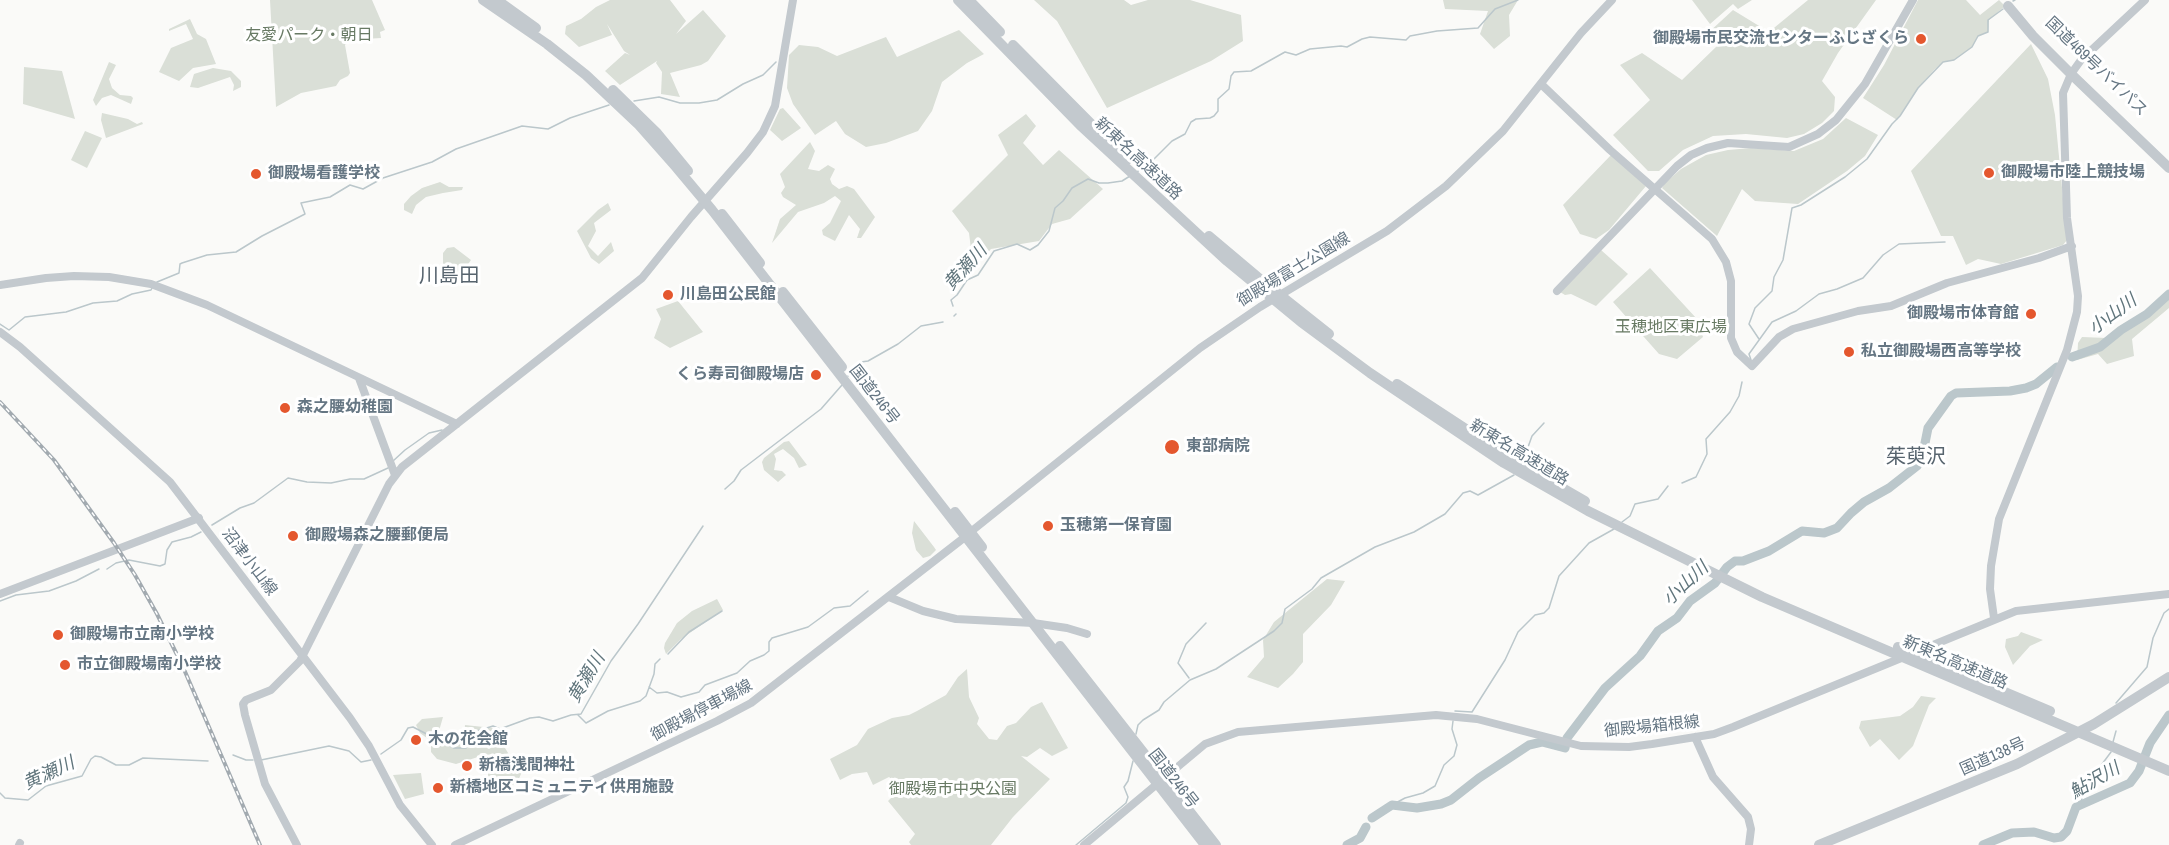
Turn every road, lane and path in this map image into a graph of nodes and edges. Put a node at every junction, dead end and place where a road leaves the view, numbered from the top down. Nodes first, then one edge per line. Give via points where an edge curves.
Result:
1 (483, 0) edge
2 (497, 0) edge
3 (793, 0) edge
4 (958, 0) edge
5 (969, 0) edge
6 (1612, 0) edge
7 (1913, 0) edge
8 (2145, 0) edge
9 (2006, 3) edge
10 (2072, 71) junction
11 (1541, 84) junction
12 (2168, 164) edge
13 (1655, 188) junction
14 (706, 199) junction
15 (2072, 246) junction
16 (0, 285) edge
17 (1557, 291) dead end
18 (0, 332) edge
19 (359, 378) junction
20 (457, 424) junction
21 (395, 475) junction
22 (199, 518) junction
23 (967, 534) junction
24 (0, 594) edge
25 (2169, 594) edge
26 (889, 597) junction
27 (1994, 618) junction
28 (1038, 623) junction
29 (1087, 634) dead end
30 (303, 656) junction
31 (2169, 677) edge
32 (1695, 737) junction
33 (2169, 763) edge
34 (2169, 771) edge
35 (1160, 781) junction
36 (297, 845) edge
37 (432, 845) edge
38 (455, 845) edge
39 (1084, 845) edge
40 (1205, 845) edge
41 (1216, 845) edge
42 (1749, 845) edge
43 (1819, 845) edge

1 - 14 highway, 国道246号 via 547,44 612,98
2 - 14 highway, 国道246号 via 571,54 626,101 656,132
3 - 14 street via 770,118 742,159
4 - 34 highway, 新東名高速道路 via 1080,125 1227,261 1370,373 1504,463 1609,522 1762,597
5 - 33 highway, 新東名高速道路 via 1132,165 1240,263 1337,340 1489,445 1592,505 1715,567
6 - 11 main road, 御殿場富士公園線
7 - 13 street via 1865,84 1836,120 1818,134 1789,147 1728,143 1707,148 1691,155
8 - 10 street
9 - 10 highway, 国道469号バイパス via 2039,32
10 - 12 highway, 国道469号バイパス
10 - 15 street via 2063,101 2067,218
11 - 13 street
11 - 23 main road, 御殿場富士公園線 via 1485,150 1418,209 1215,337
13 - 15 street via 1706,233 1722,255 1731,281 1731,338 1737,352 1752,366 1792,329 1891,306 1947,283
13 - 17 street
14 - 20 street via 642,278
14 - 23 highway, 国道246号
15 - 27 street via 2078,296 2074,324 1999,519 1991,566
16 - 19 street via 74,276 152,285 207,305
18 - 22 street, 沼津小山線 via 162,474
19 - 20 street
19 - 21 street
20 - 21 street via 417,453
21 - 30 street
22 - 24 street
22 - 30 street, 沼津小山線
23 - 26 street, 御殿場停車場線
23 - 28 highway, 国道246号
25 - 27 street, 御殿場箱根線 via 2040,607
26 - 28 street via 956,619
26 - 38 street, 御殿場停車場線 via 751,703
27 - 32 street, 御殿場箱根線 via 1733,727
28 - 29 street
28 - 35 highway, 国道246号
30 - 36 street via 271,690 248,698 243,704 271,799
30 - 37 street, 沼津小山線 via 364,737 400,805
31 - 43 highway, 国道138号 via 2094,724 2017,764
32 - 35 street, 御殿場箱根線 via 1629,747 1581,746 1477,719 1424,715 1238,732 1205,744
32 - 42 street via 1713,777 1748,817
35 - 39 street, 御殿場箱根線
35 - 40 highway, 国道246号
35 - 41 highway, 国道246号

